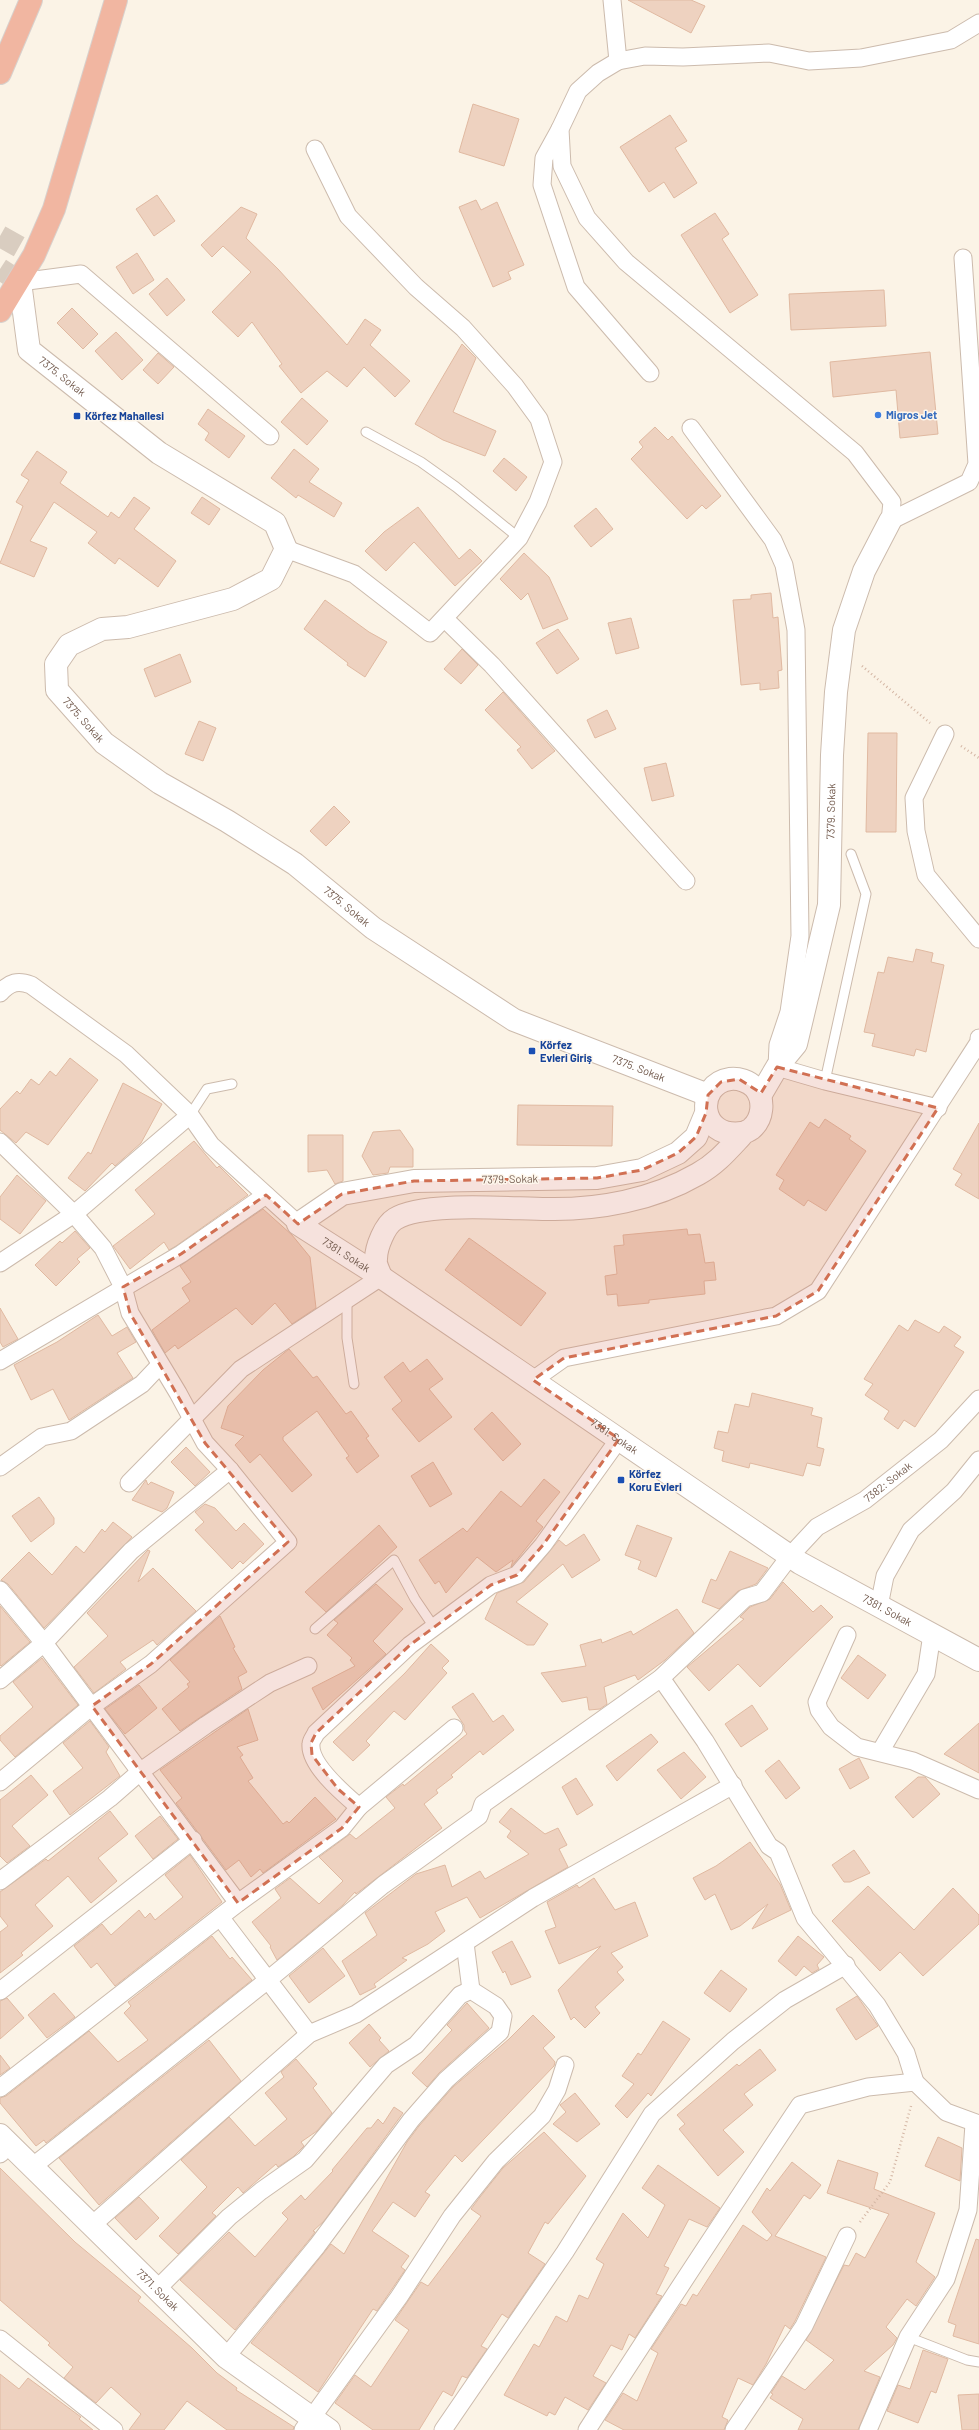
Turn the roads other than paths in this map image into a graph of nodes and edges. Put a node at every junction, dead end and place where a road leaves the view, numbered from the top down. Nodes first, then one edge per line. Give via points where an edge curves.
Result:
1 (31, 0) edge
2 (116, 0) edge
3 (612, 0) edge
4 (979, 23) edge
5 (618, 61) junction
6 (0, 73) edge
7 (560, 129) junction
8 (315, 149) dead end
9 (962, 258) dead end
10 (20, 282) junction
11 (0, 311) edge
12 (650, 373) dead end
13 (691, 428) dead end
14 (366, 432) dead end
15 (270, 436) dead end
16 (890, 521) junction
17 (519, 538) junction
18 (286, 549) junction
19 (445, 619) junction
20 (944, 734) road end
21 (851, 854) dead end
22 (686, 881) dead end
23 (979, 939) edge
24 (0, 993) edge
25 (979, 1038) edge
26 (777, 1067) junction
27 (826, 1081) junction
28 (232, 1084) dead end
29 (760, 1096) junction
30 (708, 1104) junction
31 (938, 1108) junction
32 (190, 1115) junction
33 (742, 1134) junction
34 (0, 1142) edge
35 (266, 1195) junction
36 (74, 1214) junction
37 (298, 1224) junction
38 (0, 1263) edge
39 (380, 1276) junction
40 (123, 1287) junction
41 (347, 1298) junction
42 (0, 1361) edge
43 (160, 1364) junction
44 (533, 1380) junction
45 (354, 1384) dead end
46 (979, 1399) edge
47 (192, 1418) junction
48 (619, 1439) junction
49 (979, 1460) edge
50 (0, 1467) edge
51 (230, 1470) junction
52 (129, 1482) dead end
53 (790, 1556) junction
54 (0, 1590) edge
55 (879, 1606) junction
56 (434, 1627) junction
57 (315, 1629) dead end
58 (932, 1634) junction
59 (847, 1635) dead end
60 (44, 1643) junction
61 (979, 1660) edge
62 (308, 1666) dead end
63 (661, 1678) junction
64 (0, 1680) edge
65 (92, 1706) junction
66 (454, 1728) dead end
67 (880, 1752) junction
68 (141, 1771) junction
69 (0, 1782) edge
70 (733, 1785) junction
71 (979, 1790) edge
72 (359, 1807) junction
73 (193, 1840) junction
74 (0, 1881) edge
75 (238, 1903) junction
76 (220, 1917) junction
77 (465, 1943) junction
78 (846, 1965) junction
79 (269, 1979) junction
80 (471, 1990) junction
81 (0, 1991) edge
82 (309, 2034) junction
83 (565, 2065) dead end
84 (915, 2082) junction
85 (0, 2088) edge
86 (977, 2124) edge
87 (3, 2145) edge
88 (32, 2167) junction
89 (91, 2226) junction
90 (846, 2236) road end
91 (157, 2289) junction
92 (908, 2337) junction
93 (0, 2339) edge
94 (226, 2357) junction
95 (979, 2362) edge
96 (307, 2424) edge
97 (114, 2430) edge
98 (329, 2430) edge
99 (443, 2430) edge
100 (587, 2430) edge
101 (734, 2430) edge
102 (868, 2430) edge

1 - 6 highway
2 - 10 highway via 54,209
3 - 5 street
4 - 5 street via 951,40 860,58 809,61 770,54 645,56
5 - 7 street via 598,73 578,91
7 - 12 street via 544,158 542,185 576,287
7 - 16 street via 562,166 587,218 604,239 626,262 855,453 892,502
8 - 17 street via 348,216 416,287 463,328 515,386 539,419 553,462 538,502
9 - 16 street via 977,464 969,482
10 - 11 highway
10 - 15 street via 81,274
10 - 18 street, 7375. Sokak via 29,350 159,453 275,523
13 - 26 street via 773,540 784,565 796,630 800,936 788,1012 778,1045
14 - 17 lane via 421,462
16 - 26 street, 7379. Sokak via 864,571 844,630 836,692 832,755 829,905 796,1044
17 - 19 street
18 - 19 street via 354,574 430,633
18 - 30 street, 7375. Sokak via 271,579 233,599 128,627 102,629 69,645 56,664 57,690 104,743 160,783 295,864 373,928 514,1020
19 - 22 street via 492,665
20 - 23 street via 914,798 916,832 926,875
21 - 27 lane via 866,894
24 - 32 street via 10,984 21,981 31,985 126,1054
25 - 31 street via 979,1042
26 - 27 street
26 - 29 street, 7379. Sokak
27 - 31 street
28 - 32 lane via 207,1089
29 - 30 street, 7379. Sokak via 748,1082 730,1079 721,1082
29 - 33 street, 7379. Sokak via 761,1114 750,1129
30 - 33 street via 716,1128 724,1133
30 - 37 street, 7379. Sokak via 696,1137 678,1153 642,1170 597,1178 414,1181 342,1194
31 - 44 street via 818,1291 776,1316 564,1358
32 - 35 street via 211,1145
32 - 36 street
33 - 39 street, 7379. Sokak via 721,1158 697,1175 656,1192 611,1205 562,1209 440,1208 415,1212 395,1219 378,1246 375,1260
34 - 36 street
35 - 37 street
35 - 40 street via 181,1254
36 - 38 street
36 - 40 street via 103,1248
37 - 39 street, 7381. Sokak
39 - 41 street
39 - 44 street, 7381. Sokak
40 - 42 street
40 - 43 street via 130,1313
41 - 45 lane via 347,1338
41 - 47 street via 241,1369
43 - 47 street
43 - 50 street via 142,1384 71,1431 42,1438
44 - 48 street, 7381. Sokak
46 - 53 street, 7382: Sokak via 941,1440 865,1500 817,1526
47 - 51 street via 205,1443
47 - 52 street
48 - 53 street, 7381. Sokak
48 - 56 street via 543,1545 516,1574 491,1585
49 - 55 street via 954,1491 911,1530 885,1576
51 - 60 street via 131,1551
51 - 65 street via 288,1542 151,1664
53 - 55 street, 7381. Sokak
53 - 63 street, 7382: Sokak via 762,1593 745,1598
54 - 60 street
55 - 58 street, 7381. Sokak
56 - 57 lane via 394,1560
56 - 72 street via 380,1672 316,1733 311,1743 312,1755 319,1765 338,1789
58 - 61 street, 7381. Sokak
58 - 67 street via 926,1674
59 - 67 street via 820,1692 817,1702 819,1710 831,1727 857,1747
60 - 64 street
60 - 65 street
62 - 68 street via 250,1695
63 - 70 street
63 - 79 street, 7382: Sokak via 483,1804 479,1816 383,1885
65 - 68 street
65 - 69 street
66 - 72 street
67 - 71 street via 913,1761
68 - 73 street
68 - 74 street via 110,1798
70 - 77 street via 533,1898
70 - 78 street via 769,1846 778,1852 805,1918
72 - 75 street via 342,1828
73 - 75 street
73 - 81 street
75 - 76 street
76 - 79 street
76 - 85 street
77 - 80 street
77 - 82 street via 356,2014
78 - 84 street via 877,2005 906,2053
78 - 99 street via 784,2000 733,2041 652,2114 565,2252
79 - 82 street
79 - 88 street, 7382: Sokak
80 - 91 street via 460,1995 416,2045 386,2065 305,2160 229,2217
80 - 94 street via 496,2006 503,2016 500,2032 446,2080 411,2120 317,2246
82 - 89 street
83 - 96 street via 557,2090 542,2116 496,2160 452,2216 399,2297
84 - 86 street via 946,2112
84 - 100 street via 868,2088 800,2105 720,2223
86 - 92 street via 968,2210 946,2279
87 - 88 street, 7371. Sokak
88 - 89 street, 7371. Sokak
89 - 91 street, 7371. Sokak
90 - 101 street via 804,2326
91 - 94 street, 7371. Sokak
92 - 95 lane via 967,2360
92 - 102 street
93 - 97 street
94 - 96 street, 7371. Sokak
96 - 98 street, 7371. Sokak

